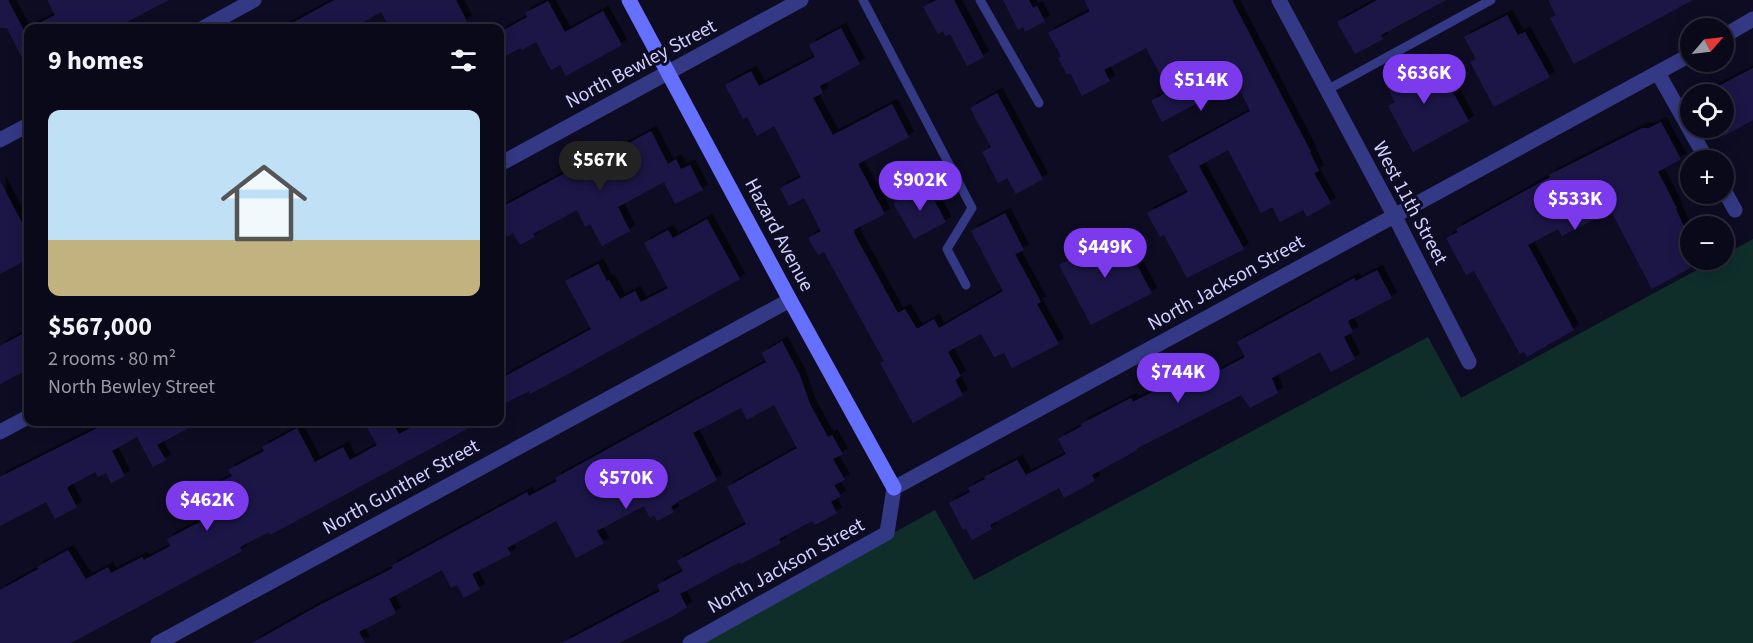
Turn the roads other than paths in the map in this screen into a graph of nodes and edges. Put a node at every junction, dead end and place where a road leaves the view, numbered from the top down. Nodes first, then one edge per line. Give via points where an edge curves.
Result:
1 (254, 0) edge
2 (628, 0) edge
3 (801, 0) edge
4 (863, 0) edge
5 (980, 0) edge
6 (1279, 0) edge
7 (1491, 0) edge
8 (1753, 19) edge
9 (210, 24) edge
10 (1734, 30) edge
11 (1680, 61) edge
12 (668, 73) junction
13 (1658, 73) junction
14 (1327, 90) junction
15 (1039, 103) dead end
16 (24, 127) edge
17 (0, 140) edge
18 (1701, 150) edge
19 (504, 162) edge
20 (1732, 204) edge
21 (1735, 210) dead end
22 (1394, 215) junction
23 (966, 285) dead end
24 (789, 300) junction
25 (1469, 362) dead end
26 (24, 419) edge
27 (0, 432) edge
28 (894, 488) junction
29 (158, 643) edge
30 (690, 643) edge

1 - 9 street
2 - 12 street, Hazard Avenue
3 - 12 street, North Bewley Street
4 - 23 lane via 972,208 947,249
5 - 15 lane
6 - 14 street, West 11th Street
7 - 14 lane
8 - 10 street
11 - 13 street, North Jackson Street
12 - 19 street, North Bewley Street
12 - 24 street, Hazard Avenue
13 - 18 street
13 - 22 street, North Jackson Street
14 - 22 street, West 11th Street
16 - 17 street
20 - 21 street
22 - 25 street, West 11th Street
22 - 28 street, North Jackson Street
24 - 28 street, Hazard Avenue
24 - 29 street, North Gunther Street
26 - 27 street
28 - 30 street, North Jackson Street via 887,533

